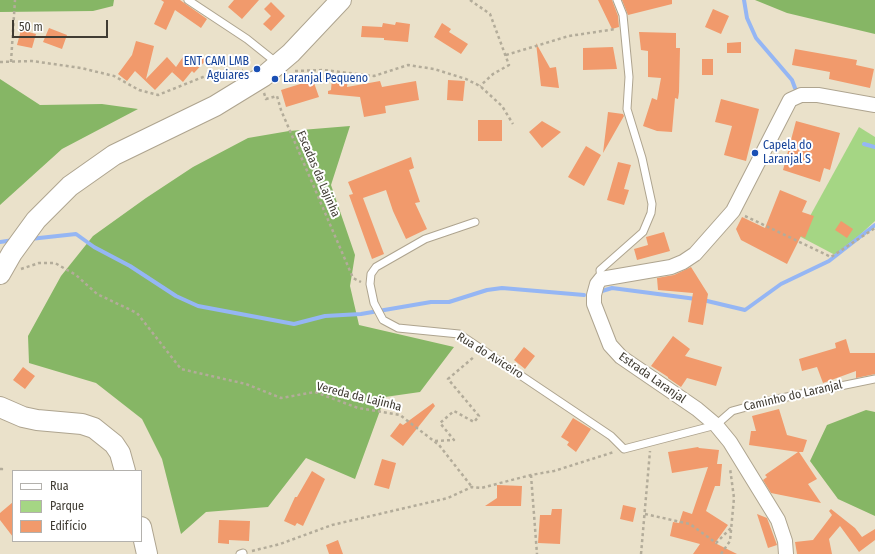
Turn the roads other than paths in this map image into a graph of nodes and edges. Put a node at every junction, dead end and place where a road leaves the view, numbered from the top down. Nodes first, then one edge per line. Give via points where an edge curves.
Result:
1 (188, 0) edge
2 (341, 0) edge
3 (617, 0) edge
4 (285, 59) junction
5 (875, 105) edge
6 (475, 222) dead end
7 (9, 272) edge
8 (601, 279) junction
9 (875, 379) edge
10 (0, 407) edge
11 (716, 425) junction
12 (125, 470) edge
13 (142, 532) edge
14 (147, 554) edge
15 (786, 554) edge

1 - 4 lane via 247,39
2 - 4 main road
3 - 8 lane via 623,15 629,77 627,109 642,158 652,204 643,232 600,270
4 - 7 main road via 228,99 114,155 92,169 50,204 23,236
5 - 8 street via 818,96 801,95 790,100 733,211 695,254 671,266
6 - 11 lane, Rua do Aviceiro via 443,232 406,249 376,267 371,274 370,284 383,320 398,328 459,334 611,436 624,449
8 - 11 street, Estrada Laranjal via 597,284 594,304 610,345 621,357
9 - 11 lane, Caminho do Laranjal via 780,398 732,411
10 - 12 main road via 23,417 82,424 94,428 114,444 120,453
11 - 15 street, Estrada Laranjal via 730,442 778,520 785,541
13 - 14 main road

